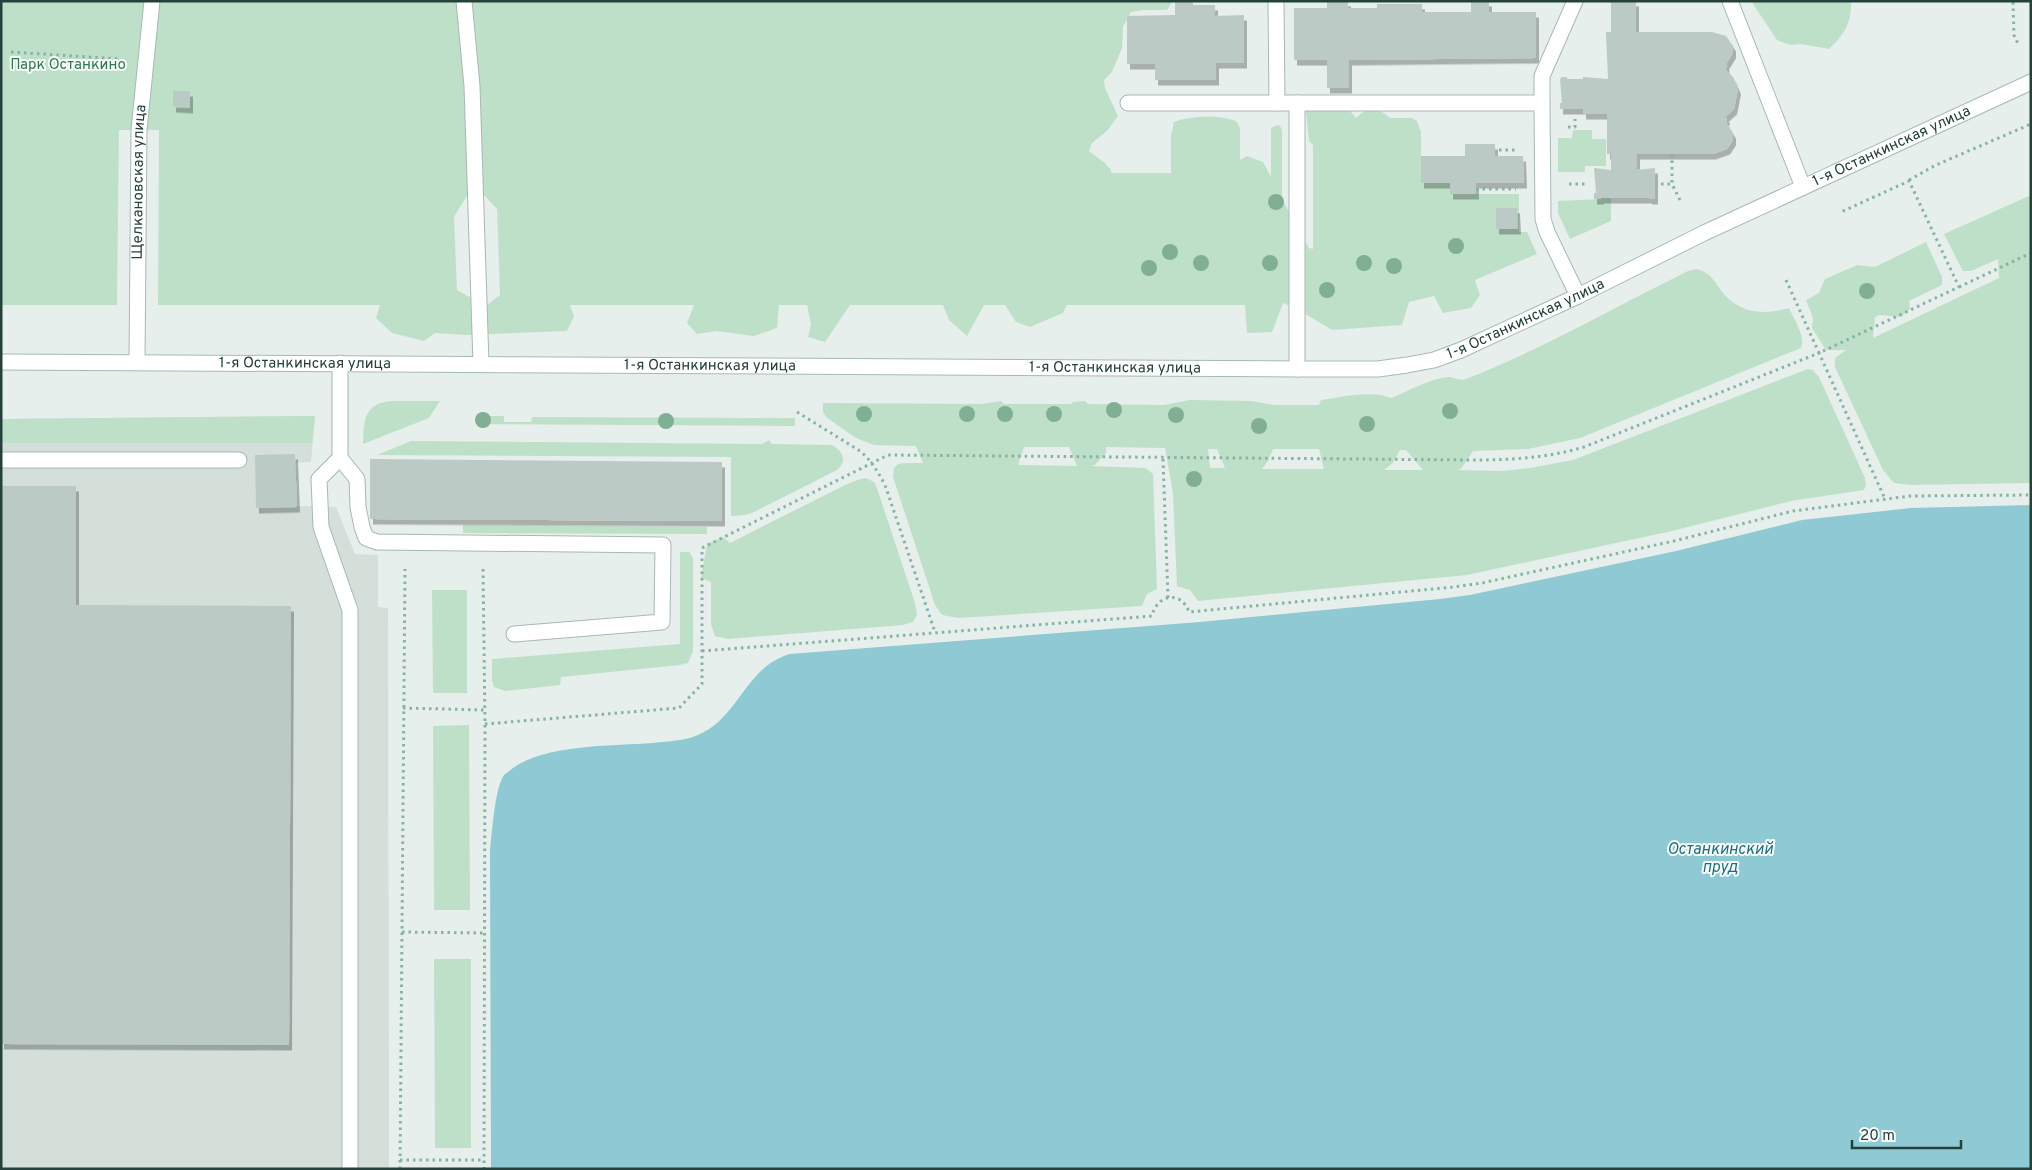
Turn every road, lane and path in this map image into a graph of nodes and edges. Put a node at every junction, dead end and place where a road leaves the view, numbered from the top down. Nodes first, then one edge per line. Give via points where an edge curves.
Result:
1 (152, 1) edge
2 (464, 1) edge
3 (1276, 1) edge
4 (1575, 1) edge
5 (1730, 1) edge
6 (2013, 2) edge
7 (2018, 44) dead end
8 (11, 52) dead end
9 (146, 60) junction
10 (2031, 82) edge
11 (1128, 103) dead end
12 (1277, 103) junction
13 (1297, 103) junction
14 (1542, 103) junction
15 (1575, 119) dead end
16 (2031, 124) edge
17 (1575, 125) dead end
18 (1672, 154) dead end
19 (1909, 181) junction
20 (1661, 184) dead end
21 (1672, 184) junction
22 (1804, 187) junction
23 (1476, 188) dead end
24 (1519, 188) dead end
25 (1680, 200) dead end
26 (1841, 212) dead end
27 (2031, 253) edge
28 (1786, 280) dead end
29 (1959, 287) junction
30 (1578, 296) junction
31 (1818, 353) junction
32 (1, 362) edge
33 (137, 362) junction
34 (340, 363) junction
35 (481, 364) junction
36 (1298, 369) junction
37 (797, 412) dead end
38 (340, 458) junction
39 (1163, 458) junction
40 (1, 460) edge
41 (239, 460) dead end
42 (871, 462) junction
43 (2031, 494) edge
44 (1885, 499) junction
45 (406, 542) junction
46 (482, 544) junction
47 (1168, 598) junction
48 (934, 632) junction
49 (514, 634) dead end
50 (702, 651) junction
51 (403, 708) junction
52 (485, 710) junction
53 (485, 724) junction
54 (402, 932) junction
55 (485, 933) junction
56 (400, 1160) junction
57 (484, 1160) junction
58 (350, 1169) edge
59 (400, 1169) edge
60 (484, 1169) edge

1 - 9 street, Щелкановская улица
2 - 35 street via 472,94
3 - 12 street
4 - 14 street via 1542,76
5 - 22 street
6 - 7 path via 2014,35
8 - 9 path
9 - 33 street, Щелкановская улица via 140,110
10 - 22 street, 1-я Останкинская улица
11 - 12 street
12 - 13 street
13 - 14 street
13 - 36 street
14 - 30 street via 1543,219
15 - 17 path
16 - 19 path via 1936,165
18 - 21 path
19 - 26 path
19 - 29 path
20 - 21 path
21 - 25 path
22 - 30 street, 1-я Останкинская улица
23 - 24 path
27 - 29 path
28 - 31 path
29 - 31 path
30 - 36 street, 1-я Останкинская улица via 1434,360 1378,368
31 - 39 path via 1584,447 1543,457 1501,460
31 - 44 path
32 - 33 street, 1-я Останкинская улица
33 - 34 street, 1-я Останкинская улица
34 - 35 street, 1-я Останкинская улица
34 - 38 street
35 - 36 street, 1-я Останкинская улица
37 - 42 path via 853,446
38 - 45 street via 357,479 358,507 366,538 376,542
38 - 58 street via 319,479 321,527 350,610
39 - 42 path via 894,454
39 - 47 path
40 - 41 street
42 - 48 path via 885,485
42 - 50 path via 702,548
43 - 44 path
44 - 47 path via 1786,513 1674,541 1468,585 1189,612 1179,599
45 - 46 street
45 - 51 path
46 - 49 street via 663,545 662,622
46 - 52 path
47 - 48 path via 1158,602 1152,616
48 - 50 path
50 - 53 path via 702,684 679,708
51 - 52 path
51 - 54 path
52 - 53 path
53 - 55 path
54 - 55 path
54 - 56 path
55 - 57 path
56 - 57 path
56 - 59 path
57 - 60 path

